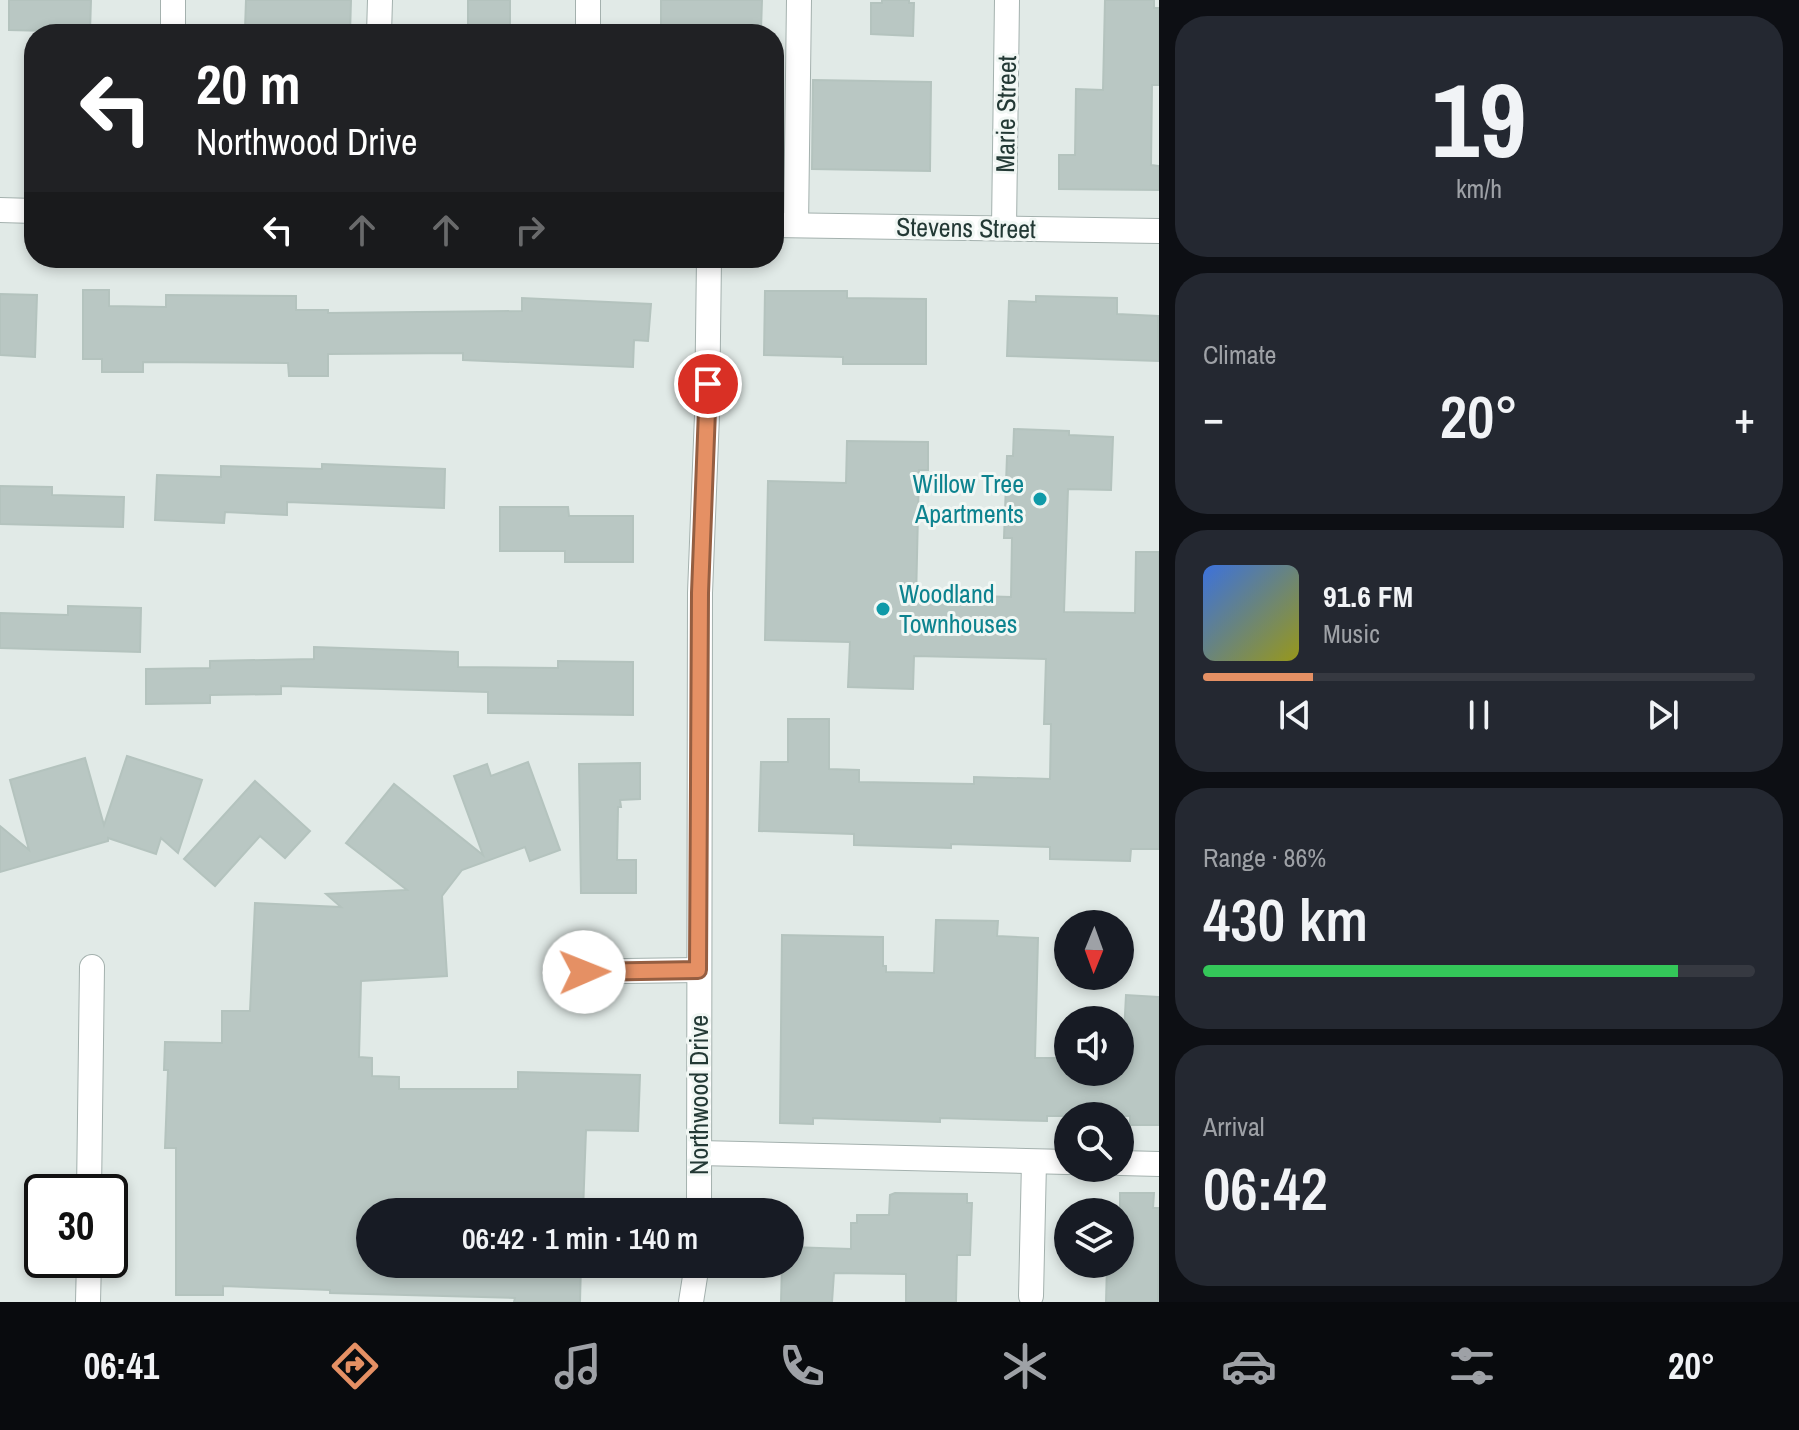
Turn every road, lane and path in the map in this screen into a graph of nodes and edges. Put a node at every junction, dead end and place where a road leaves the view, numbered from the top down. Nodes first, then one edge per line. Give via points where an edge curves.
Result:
1 (173, 0) edge
2 (380, 0) edge
3 (588, 0) edge
4 (799, 0) edge
5 (1007, 0) edge
6 (173, 24) edge
7 (379, 24) edge
8 (588, 24) edge
9 (0, 210) edge
10 (24, 211) edge
11 (785, 225) edge
12 (1004, 228) junction
13 (1159, 231) edge
14 (709, 268) edge
15 (92, 967) dead end
16 (698, 970) junction
17 (555, 972) dead end
18 (699, 1153) junction
19 (1034, 1162) junction
20 (1054, 1162) edge
21 (1134, 1163) edge
22 (1159, 1164) edge
23 (89, 1174) edge
24 (699, 1198) edge
25 (89, 1278) edge
26 (695, 1278) edge
27 (1031, 1296) dead end
28 (88, 1302) edge
29 (691, 1302) edge

1 - 6 street
2 - 7 street
3 - 8 street
4 - 11 street
5 - 12 street, Marie Street
9 - 10 street
11 - 12 street, Stevens Street
12 - 13 street, Stevens Street
14 - 16 street, Northwood Drive
15 - 23 street
16 - 17 street
16 - 18 street, Northwood Drive
18 - 19 street
18 - 24 street, Northwood Drive
19 - 20 street
19 - 27 street
21 - 22 street
25 - 28 street
26 - 29 street

